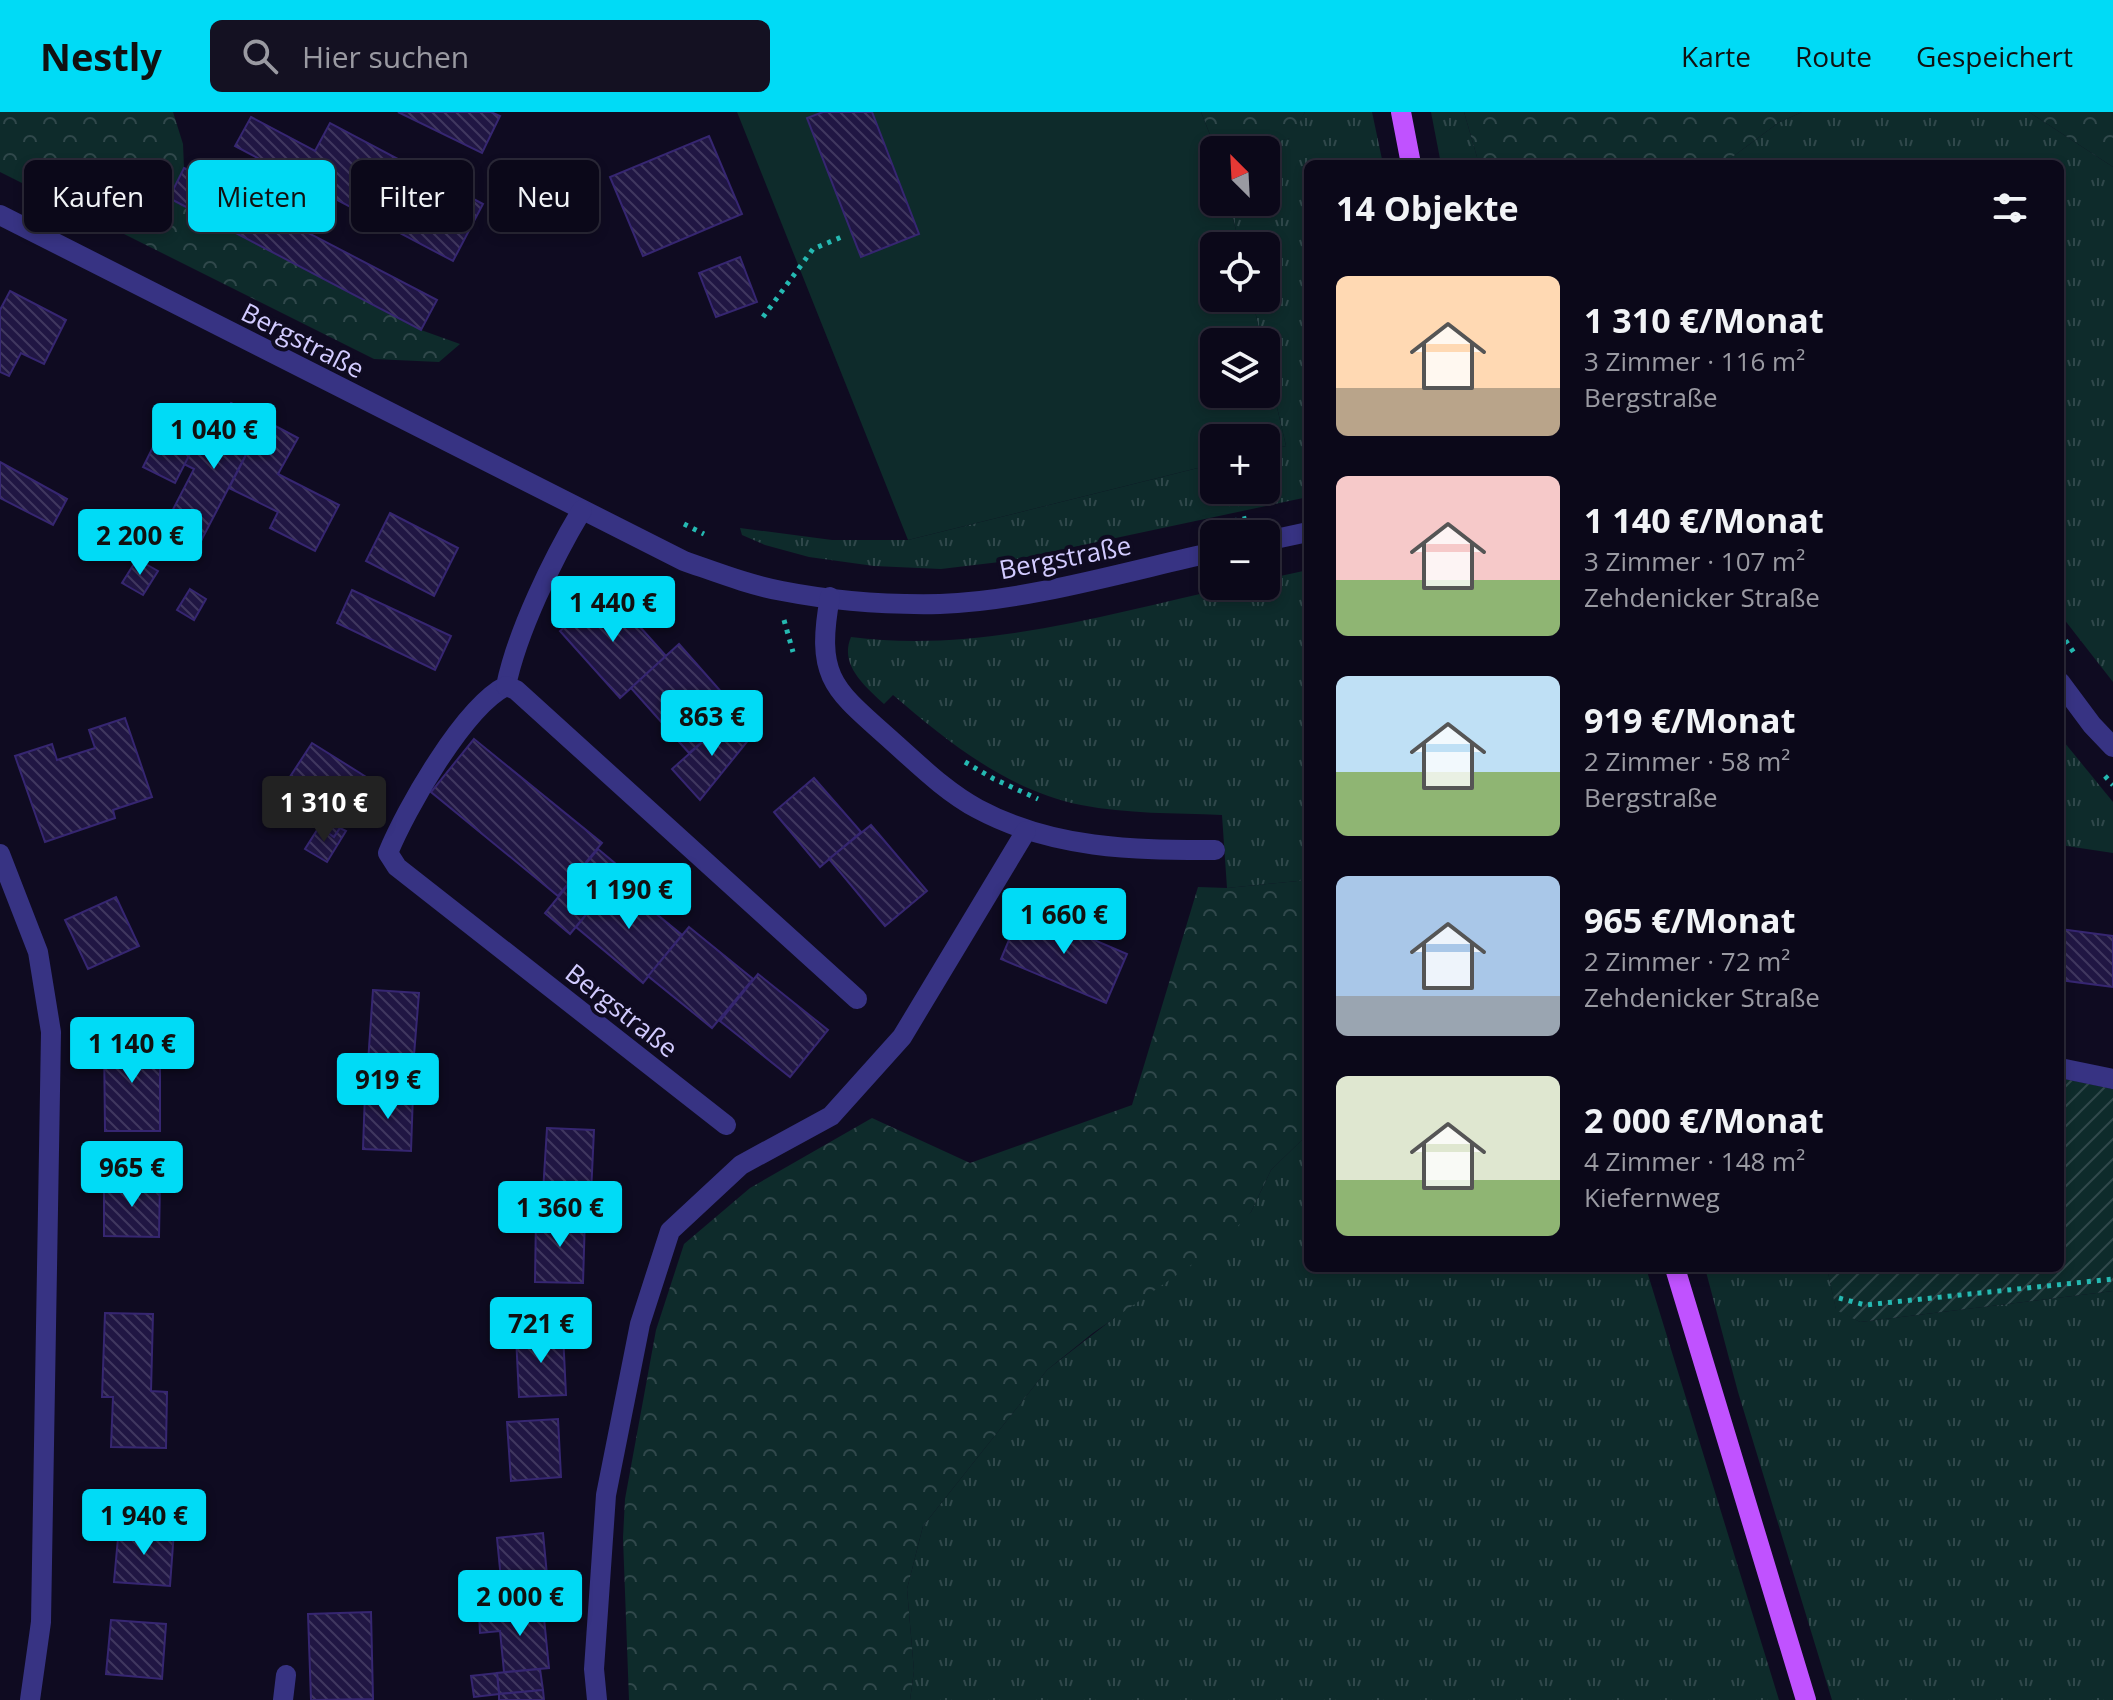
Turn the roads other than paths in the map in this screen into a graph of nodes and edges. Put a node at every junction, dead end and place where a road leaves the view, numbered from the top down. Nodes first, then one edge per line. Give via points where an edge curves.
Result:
1 (1401, 112) edge
2 (1410, 160) edge
3 (0, 215) edge
4 (582, 510) junction
5 (1304, 533) edge
6 (1280, 538) edge
7 (1200, 555) edge
8 (830, 597) junction
9 (506, 686) junction
10 (2064, 687) edge
11 (2113, 747) edge
12 (1026, 831) junction
13 (1215, 850) dead end
14 (0, 854) edge
15 (857, 999) dead end
16 (2064, 1069) edge
17 (2113, 1079) edge
18 (726, 1125) dead end
19 (1676, 1272) edge
20 (286, 1675) dead end
21 (30, 1700) edge
22 (283, 1700) edge
23 (597, 1700) edge
24 (1806, 1700) edge

1 - 2 main road
3 - 4 street, Bergstraße
4 - 8 street, Bergstraße via 684,561 783,591
4 - 9 street via 512,656
5 - 6 street
7 - 8 street, Bergstraße via 941,604
8 - 12 street via 823,644 826,664 852,705 939,782 976,808
9 - 15 street
9 - 18 street, Bergstraße via 493,693 455,738 404,815 388,853 397,867
10 - 11 street
12 - 13 street via 1119,849
12 - 23 street via 892,1049 831,1116 741,1165 670,1231 640,1324 606,1495 594,1669
14 - 21 street via 38,952 51,1032 41,1622
16 - 17 street
19 - 24 main road
20 - 22 street

